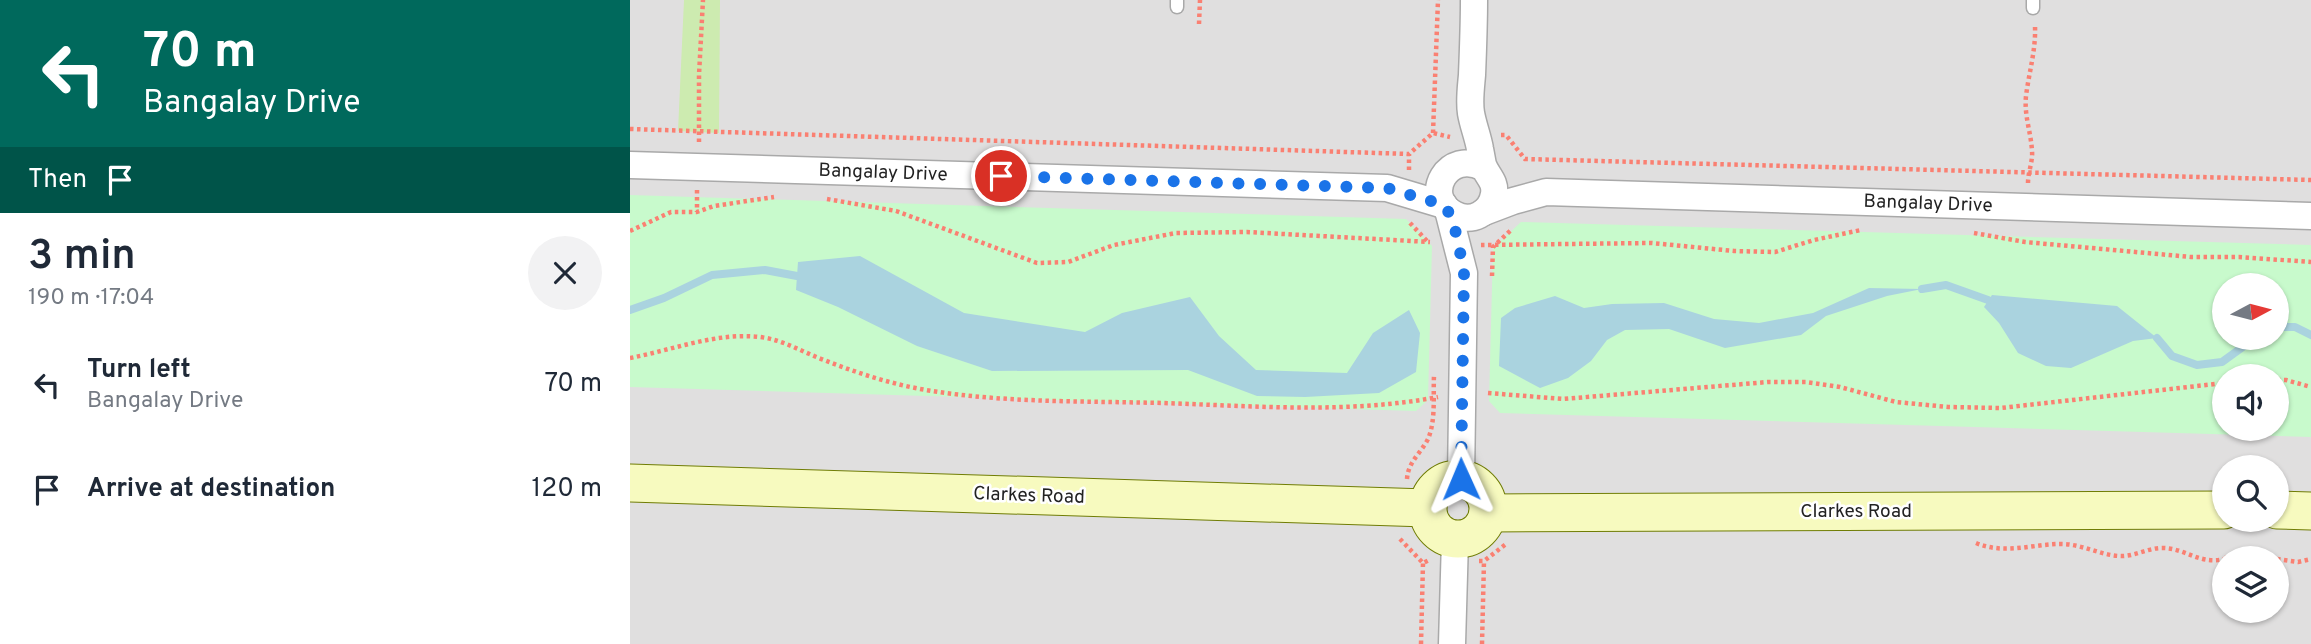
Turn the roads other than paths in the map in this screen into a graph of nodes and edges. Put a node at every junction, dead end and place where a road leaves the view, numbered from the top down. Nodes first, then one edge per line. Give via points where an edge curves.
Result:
1 (1474, 0) edge
2 (1471, 111) junction
3 (630, 165) edge
4 (1486, 170) junction
5 (1447, 171) junction
6 (1398, 181) junction
7 (1546, 192) junction
8 (1446, 208) junction
9 (1482, 213) junction
10 (2311, 216) edge
11 (1464, 273) junction
12 (1461, 479) junction
13 (630, 483) edge
14 (2212, 510) edge
15 (2289, 510) edge
16 (2311, 511) edge
17 (1488, 513) junction
18 (1410, 519) junction
19 (1455, 540) junction
20 (1452, 644) edge

1 - 2 street
2 - 4 street
2 - 5 street
3 - 6 street, Bangalay Drive
4 - 5 street via 1467,162
4 - 7 street, Bangalay Drive
4 - 9 street via 1495,188
5 - 6 street, Bangalay Drive
5 - 8 street via 1439,190
6 - 8 street, Bangalay Drive
7 - 9 street, Bangalay Drive
7 - 10 street, Bangalay Drive
8 - 9 street via 1463,218
8 - 11 street
9 - 11 street
11 - 12 street
12 - 17 street via 1484,494
12 - 18 street via 1434,489
13 - 18 street, Clarkes Road
14 - 17 street, Clarkes Road
15 - 16 street
17 - 19 street via 1473,536
18 - 19 street
19 - 20 street

